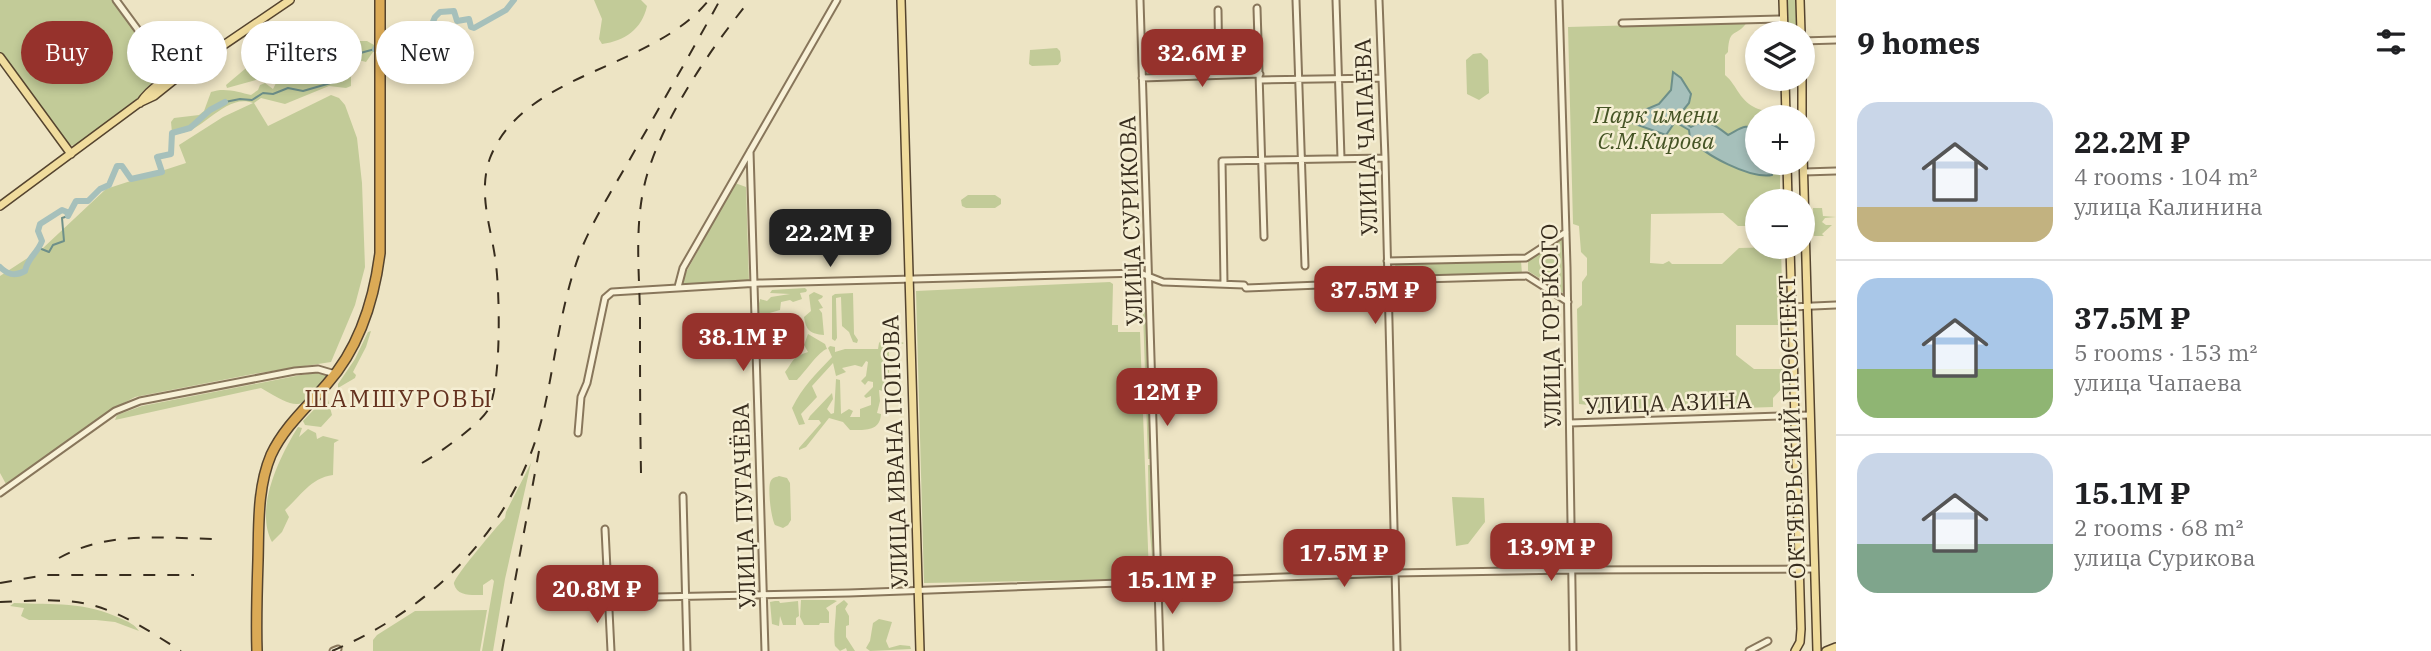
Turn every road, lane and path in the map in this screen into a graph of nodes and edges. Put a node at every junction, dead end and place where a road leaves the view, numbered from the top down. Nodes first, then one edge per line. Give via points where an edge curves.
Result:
1 (116, 0) edge
2 (290, 0) edge
3 (383, 0) edge
4 (837, 0) edge
5 (901, 0) edge
6 (1140, 0) edge
7 (1296, 0) edge
8 (1336, 0) edge
9 (1379, 0) edge
10 (1559, 0) edge
11 (1783, 0) edge
12 (1800, 0) edge
13 (1257, 8) dead end
14 (1218, 10) dead end
15 (1783, 19) joint
16 (132, 21) edge
17 (383, 21) edge
18 (1801, 21) edge
19 (1622, 23) dead end
20 (1836, 40) edge
21 (1815, 41) edge
22 (227, 43) edge
23 (0, 57) edge
24 (1219, 75) junction
25 (1260, 77) junction
26 (1142, 78) junction
27 (1381, 78) junction
28 (1338, 79) junction
29 (1299, 80) junction
30 (164, 84) edge
31 (382, 84) edge
32 (383, 84) edge
33 (750, 151) junction
34 (71, 154) junction
35 (1341, 158) junction
36 (1385, 158) junction
37 (1301, 159) junction
38 (1263, 161) junction
39 (1836, 171) edge
40 (1815, 172) edge
41 (1804, 175) edge
42 (0, 206) edge
43 (1566, 232) junction
44 (1264, 237) dead end
45 (1790, 259) edge
46 (1387, 261) junction
47 (1527, 263) junction
48 (1305, 266) dead end
49 (1527, 275) junction
50 (1149, 276) junction
51 (1387, 279) junction
52 (909, 280) junction
53 (1224, 283) junction
54 (754, 284) junction
55 (1320, 285) dead end
56 (678, 287) junction
57 (1568, 302) junction
58 (1836, 305) edge
59 (1807, 306) junction
60 (1791, 307) junction
61 (335, 374) junction
62 (1794, 415) junction
63 (1809, 415) junction
64 (1570, 423) junction
65 (578, 433) dead end
66 (0, 493) edge
67 (682, 495) dead end
68 (605, 529) dead end
69 (1814, 569) junction
70 (1572, 570) junction
71 (1798, 570) junction
72 (1394, 573) junction
73 (260, 577) junction
74 (1158, 581) junction
75 (918, 589) junction
76 (763, 595) junction
77 (685, 597) junction
78 (609, 598) junction
79 (1768, 641) dead end
80 (1816, 647) edge
81 (1836, 647) edge
82 (259, 651) edge
83 (611, 651) edge
84 (687, 651) edge
85 (765, 651) edge
86 (920, 651) edge
87 (1160, 651) edge
88 (1397, 651) edge
89 (1573, 651) edge
90 (1749, 651) edge
91 (1795, 651) edge
92 (1825, 651) edge

1 - 16 street
2 - 22 main road
3 - 17 highway
4 - 33 street
5 - 52 main road, УЛИЦА ИВАНА ПОПОВА
6 - 26 street, УЛИЦА СУРИКОВА
7 - 29 street
8 - 28 street
9 - 27 street, УЛИЦА ЧАПАЕВА
10 - 43 street, УЛИЦА ГОРЬКОГО
11 - 15 main road
12 - 18 main road
13 - 25 street
14 - 24 street
15 - 19 street
20 - 21 street
23 - 34 main road
24 - 25 street
24 - 26 street
25 - 29 street
25 - 38 street
26 - 50 street, УЛИЦА СУРИКОВА
27 - 28 street
27 - 36 street, УЛИЦА ЧАПАЕВА
28 - 29 street
28 - 35 street
29 - 37 street
30 - 34 main road
31 - 61 highway via 376,280 360,329
32 - 73 highway via 385,243 378,292 344,369 275,457 265,501
33 - 54 street, УЛИЦА ПУГАЧЁВА
33 - 56 street via 683,268
34 - 42 main road
35 - 36 street
35 - 37 street
36 - 46 street, УЛИЦА ЧАПАЕВА
37 - 38 street
37 - 48 street
38 - 44 street
38 - 53 street via 1222,161
39 - 40 street
41 - 59 main road, ОКТЯБРЬСКИЙ ПРОСПЕКТ
43 - 47 street
43 - 57 street, УЛИЦА ГОРЬКОГО
45 - 60 main road, ОКТЯБРЬСКИЙ ПРОСПЕКТ
46 - 47 street
46 - 51 street, УЛИЦА ЧАПАЕВА
47 - 49 street
49 - 51 street
49 - 57 street
50 - 52 street via 1140,272
50 - 53 street via 1163,282
50 - 74 street, УЛИЦА СУРИКОВА
51 - 72 street, УЛИЦА ЧАПАЕВА
52 - 54 street
52 - 75 main road, УЛИЦА ИВАНА ПОПОВА
53 - 55 street via 1247,288
54 - 56 street
54 - 76 street, УЛИЦА ПУГАЧЁВА
56 - 65 street via 612,292 606,297 581,397
57 - 64 street, УЛИЦА ГОРЬКОГО
58 - 59 street
59 - 60 street
59 - 63 main road, ОКТЯБРЬСКИЙ ПРОСПЕКТ
60 - 62 main road, ОКТЯБРЬСКИЙ ПРОСПЕКТ
61 - 66 street via 318,369 295,371 140,401 104,417
61 - 73 highway via 284,433 266,468 260,501
62 - 63 street, УЛИЦА АЗИНА
62 - 64 street, УЛИЦА АЗИНА
62 - 71 main road, ОКТЯБРЬСКИЙ ПРОСПЕКТ
63 - 69 main road, ОКТЯБРЬСКИЙ ПРОСПЕКТ
64 - 70 street, УЛИЦА ГОРЬКОГО
67 - 77 street
68 - 78 street
69 - 71 street
69 - 80 main road, ОКТЯБРЬСКИЙ ПРОСПЕКТ
70 - 71 street
70 - 72 street
70 - 89 street, УЛИЦА ГОРЬКОГО
71 - 91 main road, ОКТЯБРЬСКИЙ ПРОСПЕКТ via 1801,629
72 - 74 street
72 - 88 street, УЛИЦА ЧАПАЕВА
73 - 82 highway
74 - 75 street
74 - 87 street, УЛИЦА СУРИКОВА
75 - 76 street
75 - 86 main road, УЛИЦА ИВАНА ПОПОВА
76 - 77 street
76 - 85 street, УЛИЦА ПУГАЧЁВА
77 - 78 street
77 - 84 street
78 - 83 street
79 - 90 street
80 - 92 main road
81 - 92 main road

